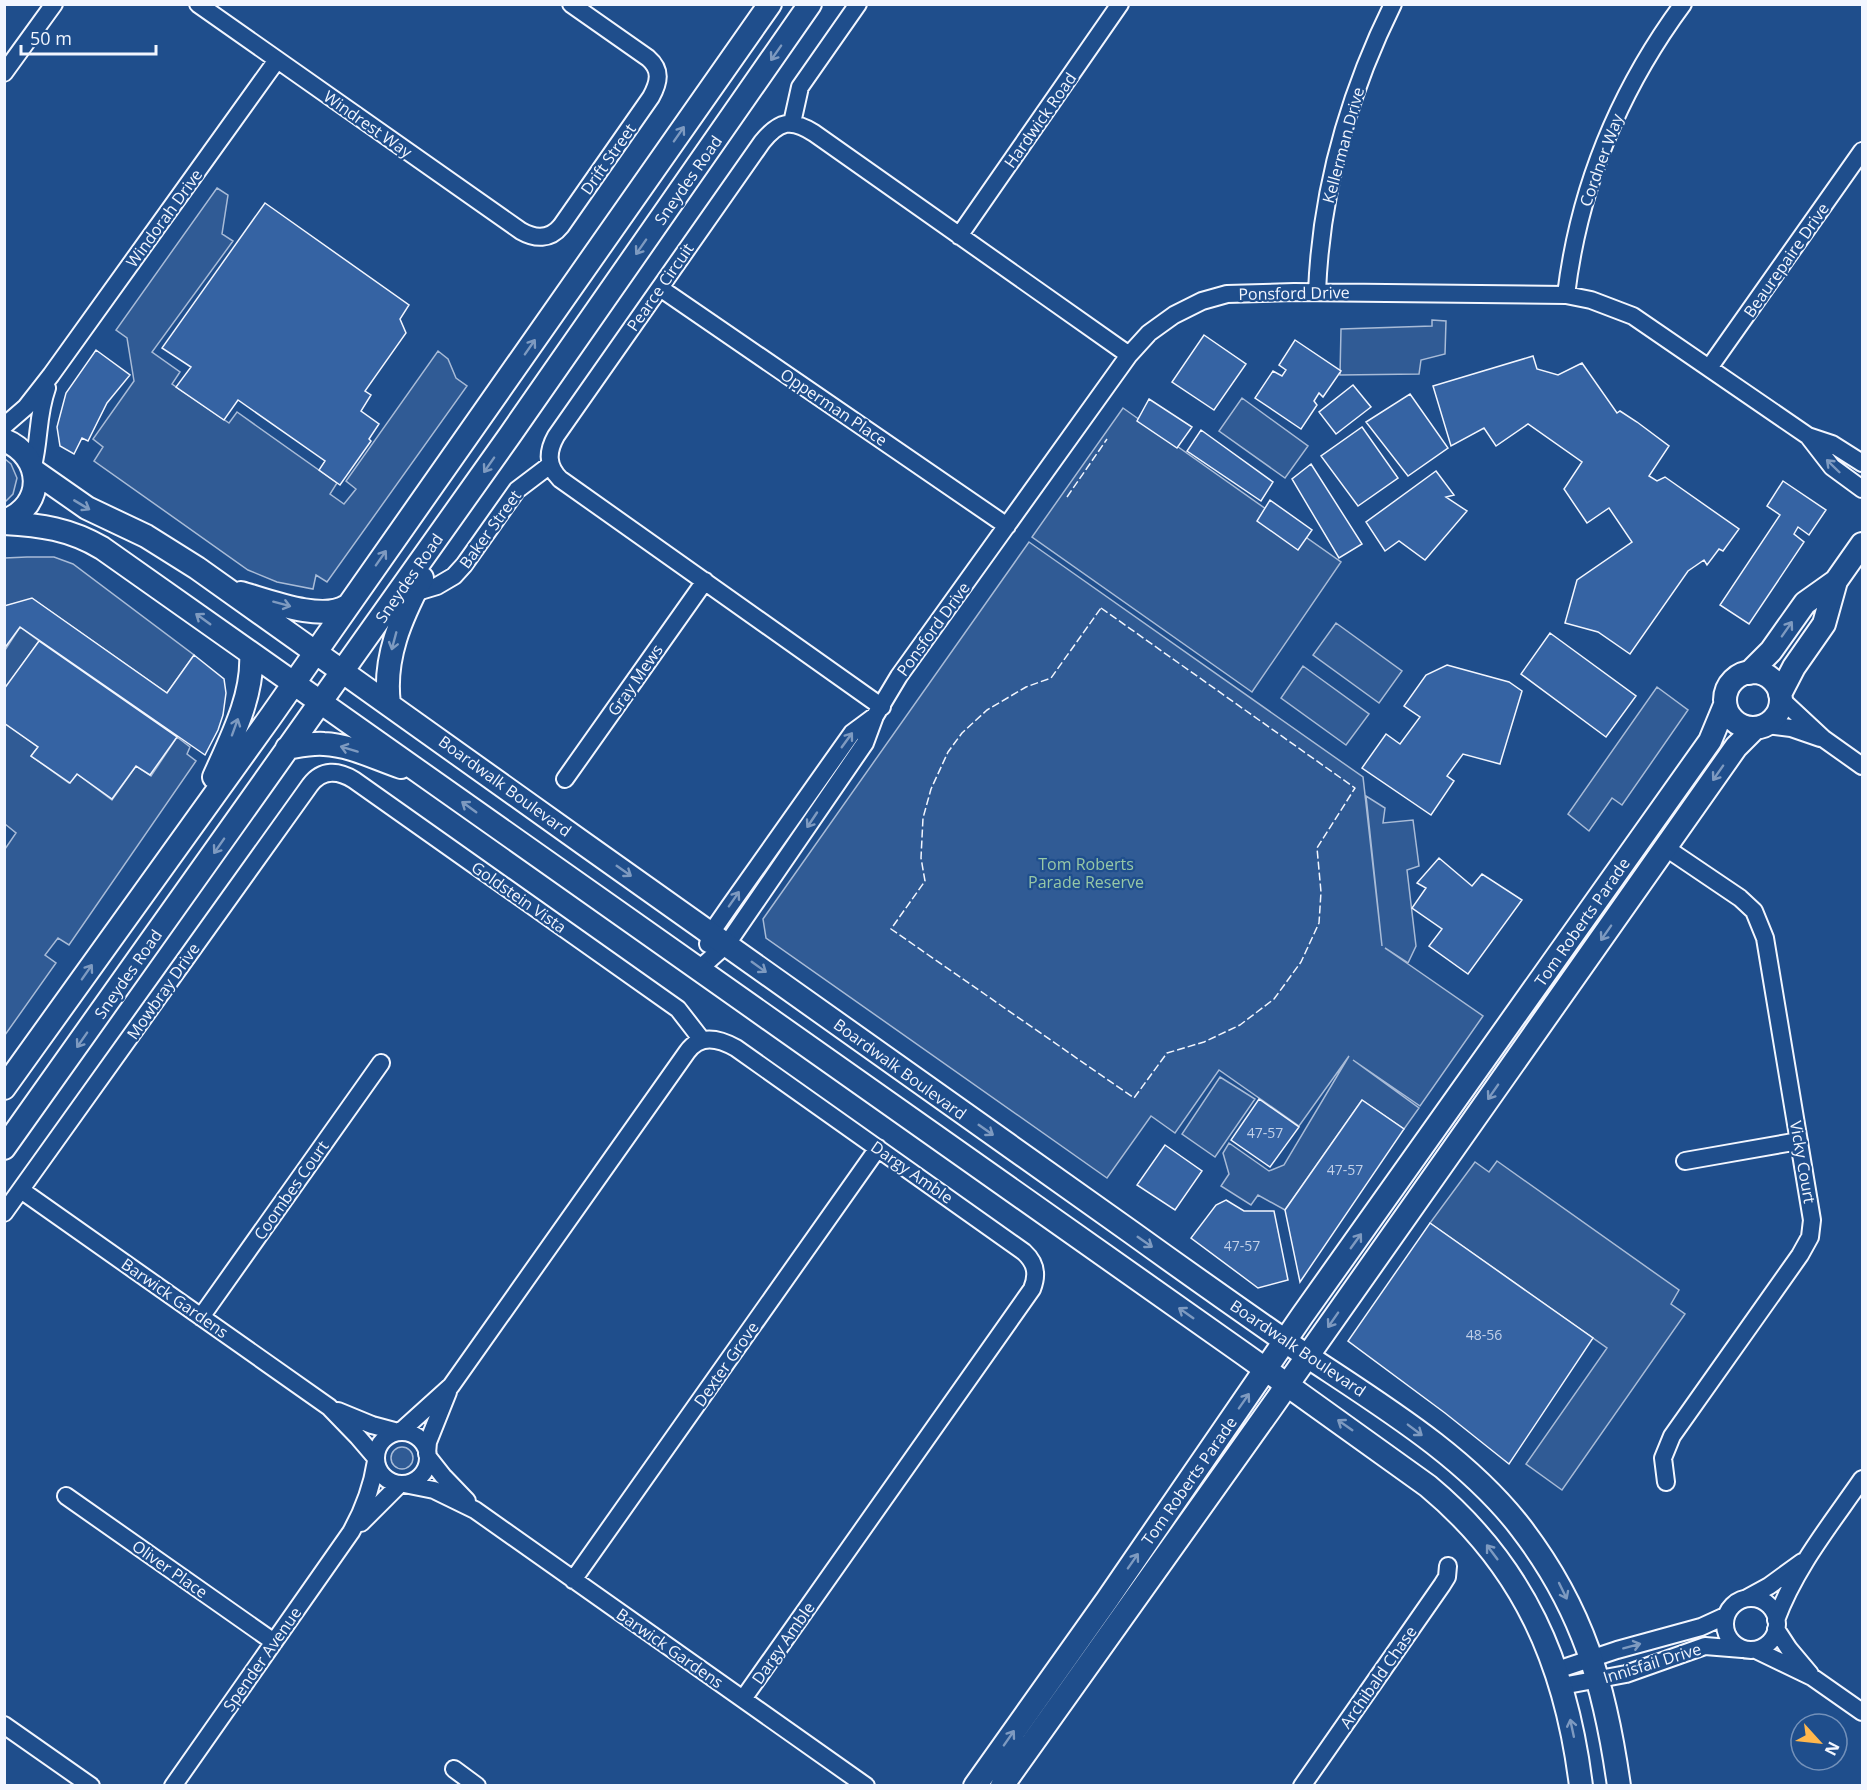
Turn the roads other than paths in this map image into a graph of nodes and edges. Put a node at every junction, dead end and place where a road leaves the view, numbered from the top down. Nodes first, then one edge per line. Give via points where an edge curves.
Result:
1 (54, 4) edge
2 (198, 4) edge
3 (571, 4) edge
4 (770, 4) edge
5 (810, 4) edge
6 (858, 4) edge
7 (1120, 4) edge
8 (1683, 4) edge
9 (1392, 5) edge
10 (277, 60) junction
11 (4, 73) edge
12 (792, 123) junction
13 (1863, 151) edge
14 (959, 236) junction
15 (541, 237) joint
16 (660, 288) junction
17 (1317, 292) junction
18 (1566, 295) junction
19 (585, 326) junction
20 (1129, 355) junction
21 (1709, 368) junction
22 (51, 375) junction
23 (503, 386) junction
24 (4, 426) edge
25 (1808, 436) junction
26 (4, 440) edge
27 (1863, 463) edge
28 (550, 465) junction
29 (34, 469) junction
30 (1863, 489) edge
31 (4, 522) edge
32 (1007, 526) junction
33 (1863, 544) edge
34 (705, 581) junction
35 (1836, 581) junction
36 (225, 588) junction
37 (404, 596) junction
38 (347, 606) junction
39 (315, 651) junction
40 (251, 653) junction
41 (343, 670) junction
42 (1749, 673) junction
43 (294, 683) junction
44 (1780, 696) junction
45 (321, 700) junction
46 (389, 704) junction
47 (1725, 705) junction
48 (878, 712) junction
49 (1761, 726) junction
50 (1824, 739) junction
51 (287, 748) junction
52 (1863, 766) edge
53 (325, 773) joint
54 (424, 775) junction
55 (565, 779) dead end
56 (196, 819) junction
57 (1666, 848) junction
58 (719, 939) junction
59 (699, 970) junction
60 (702, 1040) junction
61 (381, 1063) dead end
62 (4, 1088) edge
63 (12, 1130) edge
64 (1464, 1134) junction
65 (1431, 1135) junction
66 (1799, 1141) junction
67 (4, 1148) edge
68 (878, 1148) junction
69 (1685, 1161) dead end
70 (1402, 1177) junction
71 (21, 1190) junction
72 (1423, 1191) junction
73 (4, 1214) edge
74 (201, 1317) junction
75 (1285, 1341) junction
76 (1307, 1355) junction
77 (1266, 1370) junction
78 (1286, 1385) junction
79 (450, 1386) junction
80 (329, 1407) junction
81 (399, 1432) junction
82 (427, 1455) junction
83 (376, 1460) junction
84 (1863, 1479) edge
85 (1666, 1482) dead end
86 (402, 1484) junction
87 (66, 1496) dead end
88 (475, 1510) junction
89 (351, 1532) junction
90 (1806, 1559) junction
91 (1448, 1566) dead end
92 (573, 1580) junction
93 (1747, 1598) junction
94 (1115, 1606) junction
95 (1725, 1616) junction
96 (1776, 1624) junction
97 (274, 1642) junction
98 (1749, 1649) junction
99 (1592, 1658) junction
100 (1812, 1677) junction
101 (1559, 1678) junction
102 (1599, 1680) junction
103 (742, 1699) junction
104 (1863, 1712) edge
105 (4, 1725) edge
106 (454, 1769) dead end
107 (91, 1785) edge
108 (173, 1785) edge
109 (477, 1785) edge
110 (866, 1785) edge
111 (975, 1785) edge
112 (1002, 1785) edge
113 (1302, 1785) edge
114 (1581, 1785) edge
115 (1618, 1785) edge

1 - 11 street
2 - 10 street, Windrest Way
3 - 15 street, Drift Street via 648,58 658,75 656,88 645,106 561,226
23 -> 4 main road, Sneydes Road
5 -> 19 main road, Sneydes Road
6 - 12 street via 800,87
7 - 14 street, Hardwick Road
8 - 18 street, Cordner Way via 1634,81 1608,132 1587,192 1570,258
9 - 17 street, Kellerman Drive via 1366,63 1343,130 1324,217
10 - 15 street, Windrest Way via 521,231
10 - 22 street, Windorah Drive
12 - 14 street via 814,133
12 - 16 street, Pearce Circuit via 776,127 766,137
13 - 21 street, Beaurepaire Drive
14 - 20 street
16 - 28 street, Pearce Circuit via 556,436 549,454
16 - 32 street, Opperman Place
17 - 18 street, Ponsford Drive
17 - 20 street, Ponsford Drive via 1227,294 1202,301 1160,324
18 - 21 street, Ponsford Drive via 1633,316
19 - 23 main road via 538,376
19 -> 37 main road, Sneydes Road via 467,495
20 - 32 street, Ponsford Drive
21 - 25 street, Ponsford Drive
22 - 24 street, Windorah Drive via 26,407
22 - 29 street, Windorah Drive via 40,408
38 -> 23 main road, Sneydes Road
25 - 27 street, Ponsford Drive via 1832,444
30 -> 25 street, Ponsford Drive via 1832,467
26 - 29 main road, Boardwalk Boulevard via 26,453
28 - 34 street via 557,477
28 - 37 street, Baker Street via 517,490 454,576
29 - 31 main road via 31,498 24,510
29 -> 36 main road, Boardwalk Boulevard via 87,508 159,543
40 -> 31 main road, Boardwalk Boulevard via 88,540 41,525
32 - 48 street, Ponsford Drive via 898,676
33 - 35 main road
34 - 48 street
34 - 55 street, Gray Mews
42 -> 35 main road via 1771,651 1805,603
35 - 44 main road via 1824,624 1794,667
36 -> 38 main road via 312,611 333,612
36 - 39 main road, Boardwalk Boulevard
37 - 41 main road, Sneydes Road
37 -> 46 main road via 387,674
38 - 39 main road, Sneydes Road
39 - 41 main road, Boardwalk Boulevard
39 - 43 main road, Sneydes Road
40 - 43 main road, Boardwalk Boulevard
56 -> 40 main road via 240,714 250,677
41 - 45 main road, Sneydes Road
41 - 46 main road, Boardwalk Boulevard
42 - 44 main road via 1765,675
42 - 47 main road via 1740,675 1728,688
43 - 45 main road, Boardwalk Boulevard
43 - 56 main road, Sneydes Road
44 - 49 main road via 1778,713
44 - 50 street
45 - 51 main road, Sneydes Road
45 - 54 main road, Boardwalk Boulevard
46 -> 58 main road, Boardwalk Boulevard
47 - 49 main road via 1739,725
47 - 65 main road, Tom Roberts Parade via 1710,741
48 - 58 street, Ponsford Drive via 852,733
49 - 50 street via 1791,728
49 -> 57 main road, Tom Roberts Parade via 1736,747
50 - 52 street
54 -> 51 main road via 327,744
51 -> 63 main road, Sneydes Road
53 - 60 street, Goldstein Vista via 342,773 354,780 678,1009
53 - 71 street, Mowbray Drive via 310,785
59 -> 54 main road, Boardwalk Boulevard
62 -> 56 main road, Sneydes Road
57 -> 64 main road, Tom Roberts Parade
57 - 66 street, Vicky Court via 1754,911 1765,938
58 - 59 street, Ponsford Drive
58 -> 75 main road, Boardwalk Boulevard
77 -> 59 main road, Boardwalk Boulevard
60 - 68 street, Dargy Amble via 720,1040 736,1048
60 - 79 street via 690,1047
61 - 74 street, Coombes Court
63 - 67 main road, Sneydes Road
64 - 65 main road
64 - 72 main road, Tom Roberts Parade
65 - 70 main road, Tom Roberts Parade
66 - 69 street
66 - 85 street, Vicky Court via 1812,1220 1810,1237 1672,1436 1664,1458
68 - 92 street, Dexter Grove
68 - 103 street, Dargy Amble via 1024,1252 1034,1263 1035,1283
70 - 72 main road
75 -> 70 main road, Tom Roberts Parade
71 - 73 street, Mowbray Drive
71 - 74 street, Barwick Gardens
72 -> 76 main road, Tom Roberts Parade
74 - 80 street, Barwick Gardens
75 - 76 main road, Boardwalk Boulevard
75 - 77 main road, Tom Roberts Parade
76 - 78 main road, Tom Roberts Parade
76 -> 99 main road, Boardwalk Boulevard via 1413,1429 1491,1493 1559,1583
77 - 78 main road, Boardwalk Boulevard
94 -> 77 main road, Tom Roberts Parade
78 - 94 main road, Tom Roberts Parade
101 -> 78 main road, Boardwalk Boulevard via 1538,1625 1507,1572 1449,1503
79 - 81 street
79 - 82 street via 430,1435
80 - 81 street, Barwick Gardens
80 - 83 street, Barwick Gardens
81 - 82 street via 418,1438
81 - 83 street via 383,1440
82 - 86 street via 420,1476
82 - 88 street, Barwick Gardens
83 - 86 street via 384,1478
83 - 89 street, Spender Avenue via 368,1495
84 - 90 street
86 - 88 street, Barwick Gardens via 434,1490
86 - 89 street, Spender Avenue
87 - 97 street, Oliver Place
88 - 92 street, Barwick Gardens
89 - 97 street, Spender Avenue
90 - 93 street
90 - 96 street via 1784,1598
91 - 113 street, Archibald Chase via 1442,1585
92 - 103 street, Barwick Gardens
93 - 95 street via 1734,1604
93 - 96 street via 1763,1601 1774,1612
111 -> 94 main road, Tom Roberts Parade
94 - 112 main road, Tom Roberts Parade
95 - 98 street via 1729,1639
99 -> 95 street, Innisfail Drive via 1701,1627
96 - 98 street via 1769,1642
96 - 100 street, Innisfail Drive via 1789,1649
97 - 108 street, Spender Avenue
98 - 100 street, Innisfail Drive
98 - 102 street, Innisfail Drive via 1705,1646
99 - 101 street, Innisfail Drive
99 - 102 main road, Boardwalk Boulevard
100 - 104 street, Innisfail Drive
101 - 102 street, Innisfail Drive
114 -> 101 main road, Boardwalk Boulevard
102 - 115 main road, Boardwalk Boulevard
103 - 110 street, Barwick Gardens
105 - 107 street
106 - 109 street

